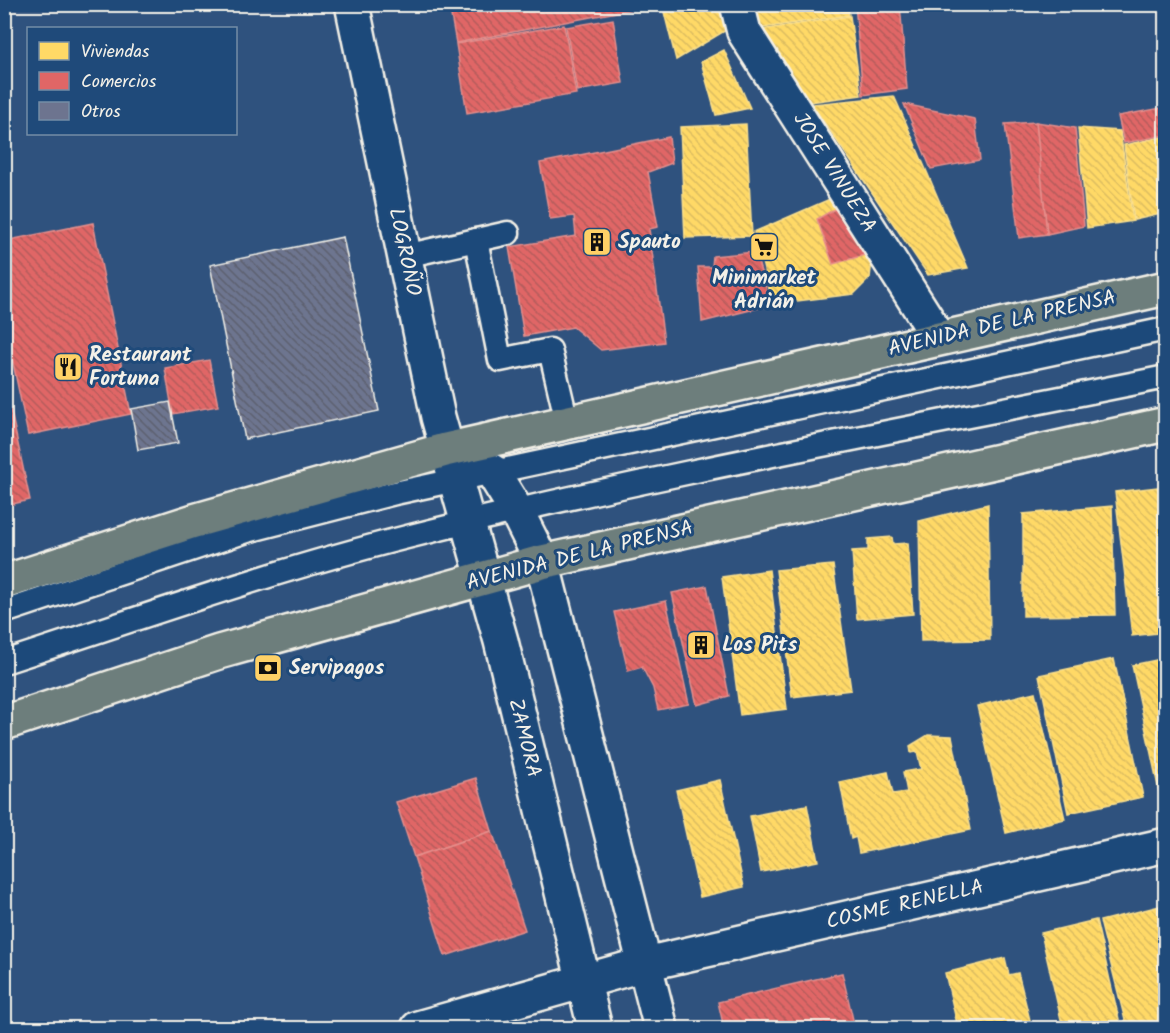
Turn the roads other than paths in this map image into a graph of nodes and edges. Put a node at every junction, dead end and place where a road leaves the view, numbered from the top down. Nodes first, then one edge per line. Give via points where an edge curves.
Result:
1 (352, 4) edge
2 (737, 4) edge
3 (508, 233) dead end
4 (476, 240) junction
5 (405, 256) junction
6 (1166, 288) edge
7 (1166, 329) edge
8 (939, 338) junction
9 (1166, 377) edge
10 (567, 422) junction
11 (1166, 424) edge
12 (450, 465) junction
13 (492, 471) junction
14 (516, 510) junction
15 (467, 523) junction
16 (542, 562) junction
17 (483, 579) junction
18 (4, 582) edge
19 (4, 612) edge
20 (4, 662) edge
21 (4, 723) edge
22 (1166, 845) edge
23 (645, 964) junction
24 (583, 981) junction
25 (418, 1029) edge
26 (595, 1029) edge
27 (661, 1029) edge

1 - 5 street, LOGROÑO
2 - 8 street, JOSE VINUEZA via 744,32
3 - 4 lane
4 - 5 lane
4 - 10 lane via 500,360 550,350
5 - 12 street, LOGROÑO
6 - 8 main road, AVENIDA DE LA PRENSA
7 - 13 lane
8 - 10 main road, AVENIDA DE LA PRENSA
9 - 14 lane
10 - 12 main road, AVENIDA DE LA PRENSA
11 - 16 main road, AVENIDA DE LA PRENSA
12 - 13 street
12 - 15 street, ZAMORA
12 - 18 main road, AVENIDA DE LA PRENSA via 194,521
12 - 19 lane
13 - 14 street
14 - 15 lane
14 - 16 street
15 - 17 street, ZAMORA
15 - 20 lane via 273,576
16 - 17 main road, AVENIDA DE LA PRENSA
16 - 23 street
17 - 21 main road, AVENIDA DE LA PRENSA via 219,652
17 - 24 street, ZAMORA
22 - 23 street, COSME RENELLA
23 - 24 street, COSME RENELLA
23 - 27 street
24 - 25 street, COSME RENELLA
24 - 26 street, ZAMORA

